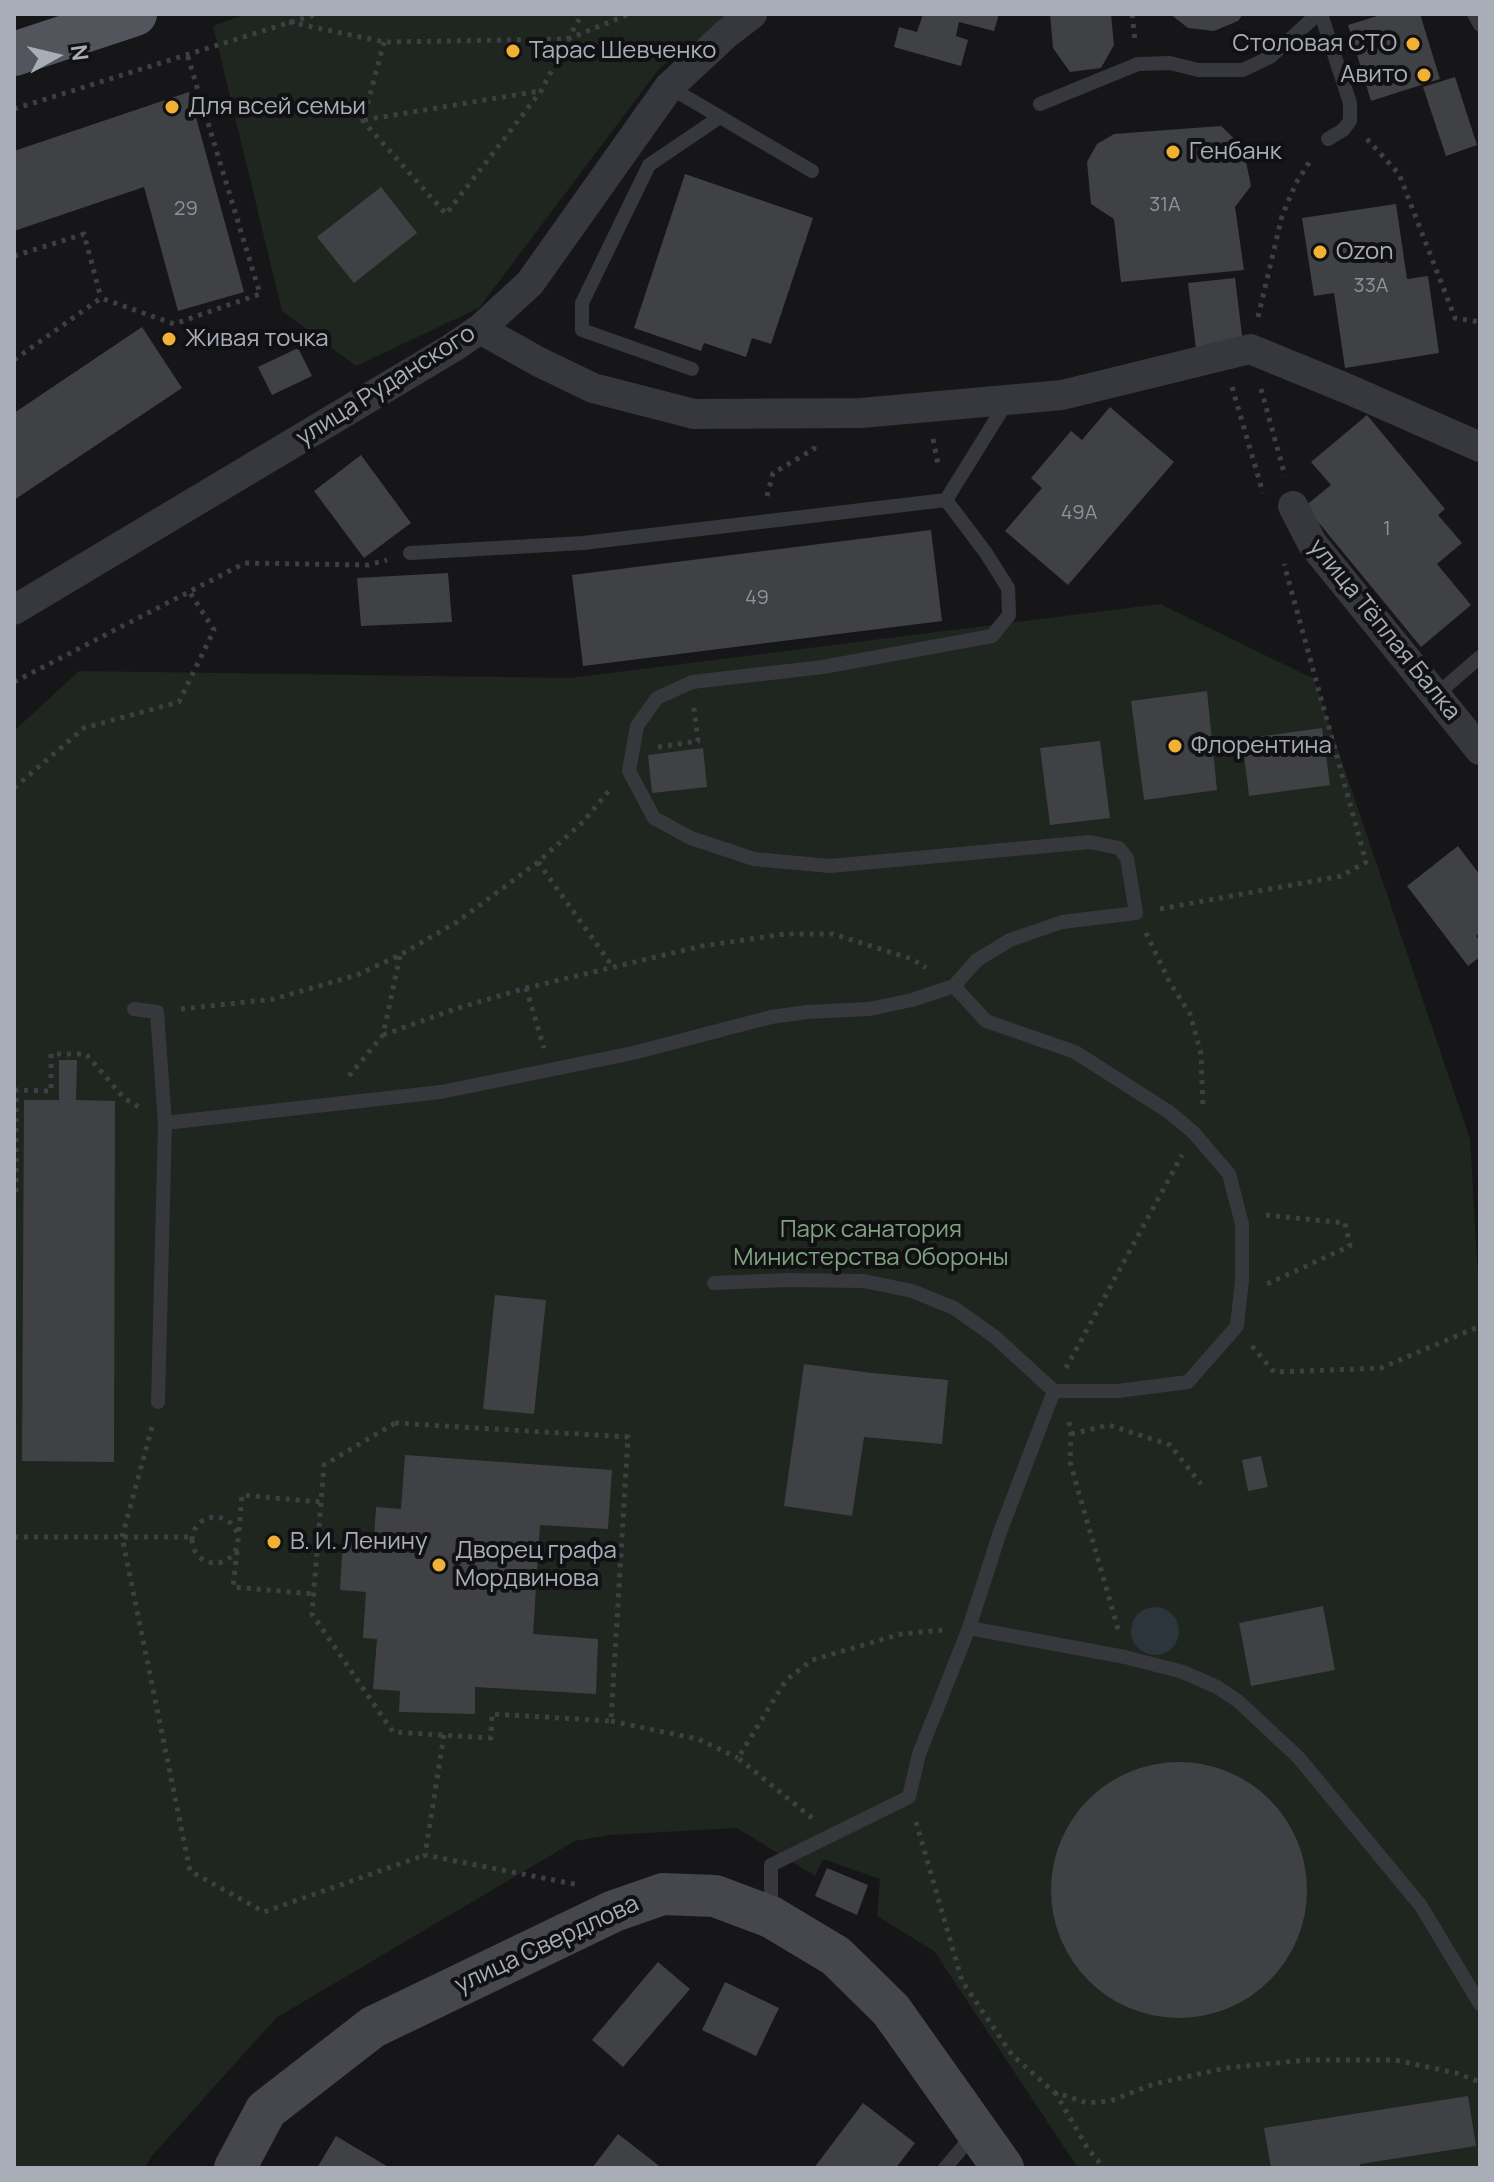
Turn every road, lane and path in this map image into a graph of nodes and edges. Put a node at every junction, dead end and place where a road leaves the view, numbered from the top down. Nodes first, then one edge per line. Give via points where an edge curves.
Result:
1 (135, 14) edge
2 (317, 14) edge
3 (582, 14) edge
4 (629, 14) edge
5 (752, 14) edge
6 (1320, 14) edge
7 (1474, 14) edge
8 (288, 22) junction
9 (1480, 25) edge
10 (568, 39) junction
11 (384, 42) junction
12 (14, 54) edge
13 (187, 54) junction
14 (669, 87) junction
15 (541, 91) junction
16 (1040, 104) dead end
17 (14, 109) edge
18 (720, 117) junction
19 (363, 121) junction
20 (1350, 121) junction
21 (1328, 139) joint
22 (812, 171) dead end
23 (14, 256) edge
24 (101, 298) junction
25 (1480, 322) edge
26 (480, 329) junction
27 (1237, 352) junction
28 (14, 360) edge
29 (692, 369) dead end
30 (1008, 400) junction
31 (926, 407) junction
32 (822, 414) junction
33 (1480, 447) edge
34 (946, 500) junction
35 (1280, 504) junction
36 (759, 522) junction
37 (410, 553) joint
38 (1283, 561) dead end
39 (189, 591) junction
40 (14, 610) edge
41 (1480, 657) edge
42 (14, 682) edge
43 (692, 682) junction
44 (1436, 695) junction
45 (1480, 750) edge
46 (630, 765) junction
47 (14, 788) edge
48 (538, 862) junction
49 (1136, 913) junction
50 (400, 955) junction
51 (613, 967) junction
52 (954, 986) junction
53 (526, 988) junction
54 (134, 1009) dead end
55 (157, 1012) junction
56 (383, 1035) junction
57 (550, 1070) junction
58 (322, 1107) junction
59 (165, 1123) junction
60 (1193, 1132) junction
61 (14, 1190) edge
62 (1240, 1213) junction
63 (714, 1283) dead end
64 (1240, 1296) junction
65 (1237, 1326) junction
66 (1480, 1326) edge
67 (1054, 1391) junction
68 (158, 1402) joint
69 (1071, 1434) junction
70 (1201, 1484) dead end
71 (320, 1502) junction
72 (14, 1537) edge
73 (122, 1537) junction
74 (191, 1537) junction
75 (238, 1538) junction
76 (238, 1546) junction
77 (314, 1594) junction
78 (969, 1628) junction
79 (1125, 1657) junction
80 (611, 1721) junction
81 (444, 1735) junction
82 (738, 1758) junction
83 (909, 1797) junction
84 (831, 1834) junction
85 (425, 1855) junction
86 (614, 1911) junction
87 (771, 1917) junction
88 (1480, 2004) edge
89 (1480, 2082) edge
90 (1054, 2092) junction
91 (977, 2130) junction
92 (235, 2168) edge
93 (945, 2168) edge
94 (1003, 2168) edge
95 (1104, 2168) edge

1 - 12 main road
2 - 8 path
3 - 10 path
4 - 10 path
5 - 14 street, улица Руданского
6 - 16 lane via 1270,57 1243,70 1138,64
6 - 20 lane via 1350,103
7 - 9 lane
8 - 11 path
8 - 13 path
10 - 11 path
10 - 15 path
11 - 19 path
13 - 17 path
13 - 24 path via 260,294 174,324
14 - 18 lane
14 - 26 street, улица Руданского via 530,283
15 - 19 path
15 - 19 path via 446,214
18 - 22 lane
18 - 29 lane via 649,165 582,303 582,330
20 - 21 lane
20 - 25 path via 1399,174 1455,318
21 - 27 path via 1296,183
23 - 24 path via 84,234
24 - 28 path
26 - 32 street via 593,388 694,414
26 - 40 street, улица Руданского
27 - 30 street via 1062,395
27 - 33 street via 1348,389
27 - 35 path
27 - 35 path
30 - 31 street
30 - 34 lane
31 - 32 street
31 - 34 path
32 - 36 path via 814,449 773,473
34 - 36 lane
34 - 43 lane via 1008,588 1009,615 992,636 823,667
35 - 44 street, улица Тёплая Балка
36 - 37 lane via 583,543
37 - 39 path via 368,565 245,563
38 - 49 path via 1366,862 1341,876
39 - 42 path
39 - 47 path via 214,630 179,702 84,728
41 - 44 lane
43 - 46 lane via 657,698 637,726
43 - 46 path via 698,741 651,748
44 - 45 street, улица Тёплая Балка
46 - 48 path via 583,822
46 - 49 lane via 654,818 691,838 754,859 830,866 1090,842 1119,848 1127,858
48 - 50 path via 457,922
48 - 51 path
49 - 52 lane via 1062,922 1010,940 977,960
49 - 60 path via 1190,1014 1201,1054 1203,1111
50 - 55 path via 357,975 274,999
50 - 56 path
51 - 52 path via 702,946 785,934 833,934 912,959
51 - 53 path
52 - 57 lane via 869,1009 771,1017
52 - 60 lane via 986,1021 1075,1052
53 - 56 path
53 - 57 path
54 - 55 lane
55 - 59 lane
56 - 58 path
57 - 58 lane via 441,1092
58 - 59 lane
59 - 61 path via 124,1098 86,1054 51,1054 51,1091 16,1090
59 - 68 lane
60 - 62 lane via 1229,1174
60 - 67 path
62 - 64 lane
62 - 64 path via 1345,1223 1350,1246
63 - 67 lane via 864,1281 912,1291 954,1308
64 - 65 lane
65 - 66 path via 1274,1372 1381,1368
65 - 67 lane via 1188,1382 1118,1391
67 - 69 path via 1067,1412
67 - 78 lane
68 - 73 path
69 - 70 path via 1109,1425 1170,1445
69 - 79 path via 1070,1462
71 - 75 path via 242,1495
71 - 77 path
71 - 80 path via 324,1465 395,1423 628,1437
72 - 73 path
73 - 74 path
73 - 85 path via 190,1871 264,1912
74 - 75 path via 193,1529 211,1516 226,1519
74 - 76 path via 195,1552 206,1562 229,1559
75 - 76 path
76 - 77 path via 233,1587
77 - 81 path via 312,1614 393,1732
78 - 79 lane
78 - 82 path via 901,1634 812,1660 786,1680
78 - 83 lane via 919,1754
79 - 88 lane via 1217,1687 1299,1758 1421,1906
80 - 81 path via 492,1714 491,1738
80 - 82 path via 698,1739
81 - 85 path
82 - 84 path
83 - 84 lane
83 - 90 path via 962,1981 1012,2055
84 - 87 lane via 771,1865
85 - 86 path via 578,1884
86 - 87 main road, улица Свердлова via 663,1894 715,1896
86 - 92 main road, улица Свердлова via 373,2027 266,2110
87 - 91 main road, улица Свердлова via 836,1956 891,2010
89 - 90 path via 1395,2060 1307,2060 1211,2071 1110,2101 1087,2103
90 - 95 path
91 - 93 lane
91 - 94 main road, улица Свердлова

